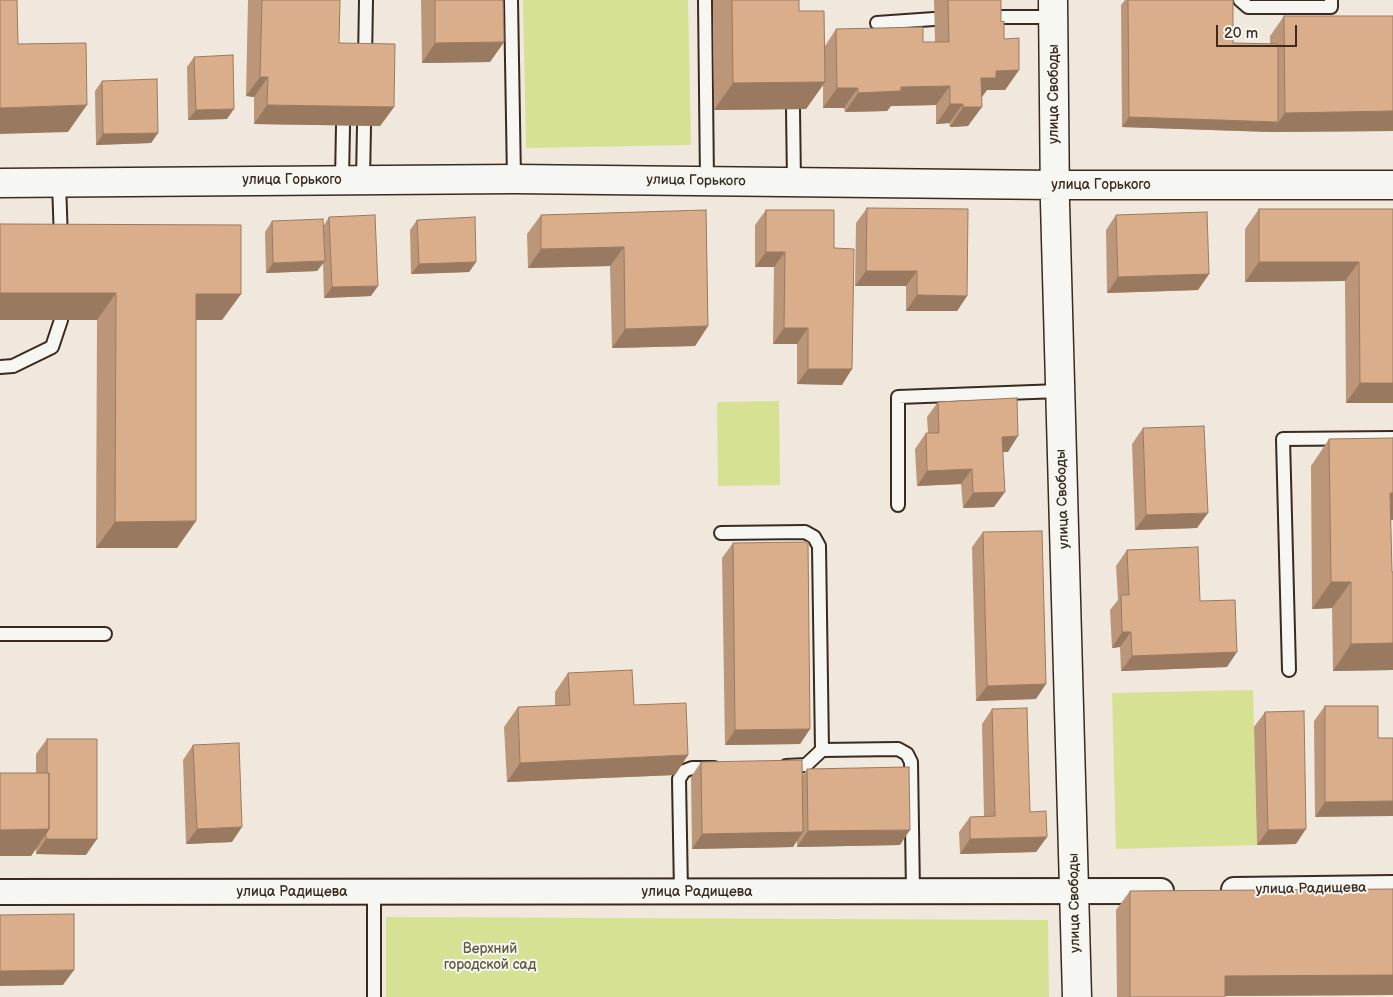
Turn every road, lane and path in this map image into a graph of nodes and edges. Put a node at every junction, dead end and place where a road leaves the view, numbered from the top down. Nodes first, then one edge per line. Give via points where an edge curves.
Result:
1 (366, 0) edge
2 (511, 0) edge
3 (705, 0) edge
4 (1240, 0) edge
5 (1331, 0) edge
6 (1053, 8) edge
7 (987, 17) edge
8 (934, 19) dead end
9 (877, 22) dead end
10 (365, 64) edge
11 (793, 109) edge
12 (344, 126) edge
13 (364, 126) edge
14 (514, 179) junction
15 (352, 180) junction
16 (707, 181) junction
17 (59, 182) junction
18 (794, 182) junction
19 (0, 183) edge
20 (1054, 185) junction
21 (1393, 185) edge
22 (61, 251) edge
23 (61, 320) edge
24 (0, 367) edge
25 (1060, 391) junction
26 (1393, 438) edge
27 (898, 505) dead end
28 (721, 533) dead end
29 (0, 634) edge
30 (105, 634) dead end
31 (1289, 670) dead end
32 (822, 750) junction
33 (731, 767) edge
34 (770, 767) edge
35 (1393, 888) edge
36 (1180, 891) edge
37 (1209, 891) edge
38 (0, 892) edge
39 (374, 892) junction
40 (681, 892) junction
41 (913, 892) junction
42 (1075, 892) junction
43 (374, 997) edge
44 (1077, 997) edge

1 - 10 lane
2 - 14 lane
3 - 16 lane
4 - 5 lane via 1248,7 1331,7
6 - 7 lane
6 - 20 street, улица Свободы
8 - 9 lane
11 - 18 lane
12 - 15 lane
13 - 15 lane
14 - 15 street, улица Горького
14 - 16 street, улица Горького
15 - 17 street, улица Горького
16 - 18 street, улица Горького
17 - 19 street, улица Горького
17 - 22 lane
18 - 20 street, улица Горького
20 - 21 street, улица Горького
20 - 25 street, улица Свободы
23 - 24 lane via 52,347 13,366
25 - 27 lane via 898,397
25 - 42 street, улица Свободы
26 - 31 lane via 1283,439
28 - 32 lane via 805,532 814,537 819,546
29 - 30 lane
32 - 34 lane via 806,765
32 - 41 lane via 898,749 908,754 911,762
33 - 40 lane via 692,768 684,771 679,779
35 - 37 street, улица Радищева
36 - 42 street, улица Радищева
38 - 39 street, улица Радищева
39 - 40 street, улица Радищева
39 - 43 lane
40 - 41 street, улица Радищева
41 - 42 street, улица Радищева
42 - 44 street, улица Свободы

